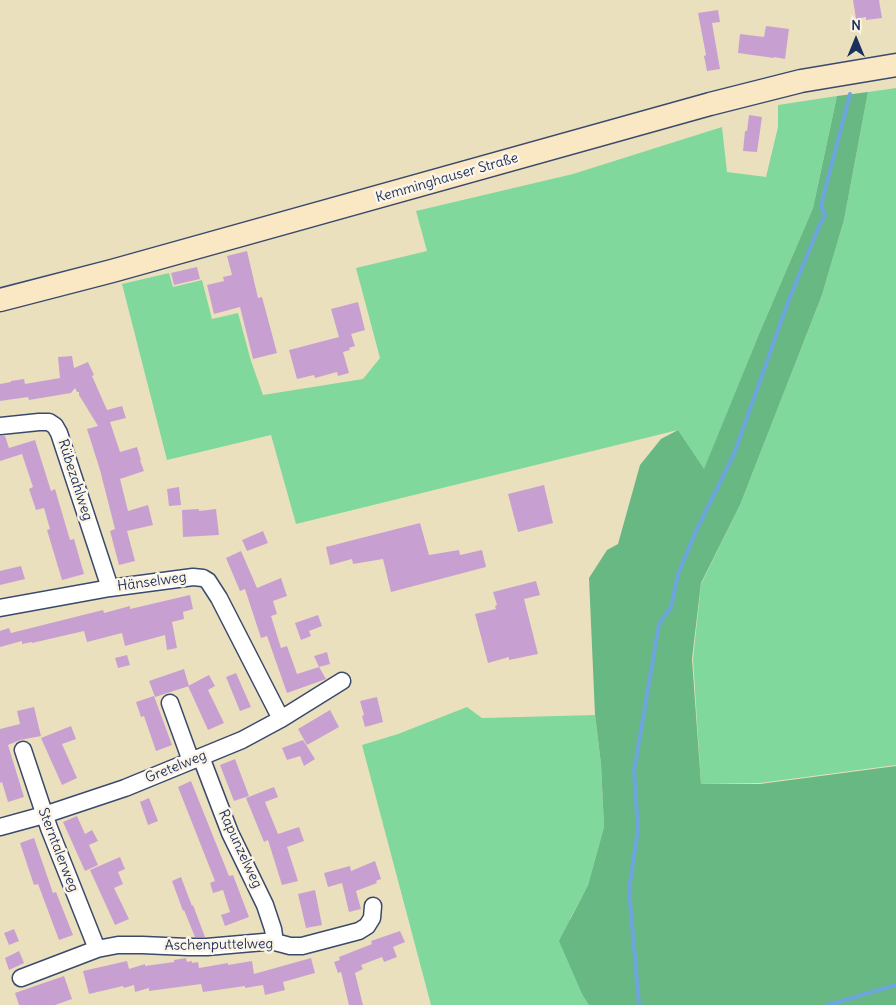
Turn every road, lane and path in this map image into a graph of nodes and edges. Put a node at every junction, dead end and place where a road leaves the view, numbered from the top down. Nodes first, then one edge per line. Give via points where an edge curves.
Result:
1 (896, 66) edge
2 (0, 300) edge
3 (0, 426) edge
4 (110, 588) junction
5 (0, 608) edge
6 (342, 681) dead end
7 (170, 703) dead end
8 (281, 719) junction
9 (23, 750) dead end
10 (196, 759) junction
11 (44, 814) junction
12 (0, 827) edge
13 (373, 906) dead end
14 (275, 942) junction
15 (97, 949) junction
16 (21, 978) dead end

1 - 2 main road, Kemminghauser Straße via 802,81 710,104
3 - 4 street, Rübezahlweg via 49,422 55,426
4 - 5 street, Hänselweg
4 - 8 street, Hänselweg via 193,577 208,581
6 - 8 street, Gretelweg
7 - 10 street, Rapunzelweg
8 - 10 street, Gretelweg
9 - 11 street, Sterntalerweg
10 - 11 street, Gretelweg via 125,788
10 - 14 street, Rapunzelweg via 265,905
11 - 12 street, Gretelweg
11 - 15 street, Sterntalerweg
13 - 14 street, Aschenputtelweg via 372,918 359,931 302,946
14 - 15 street, Aschenputtelweg via 207,947 118,945
15 - 16 street, Aschenputtelweg

